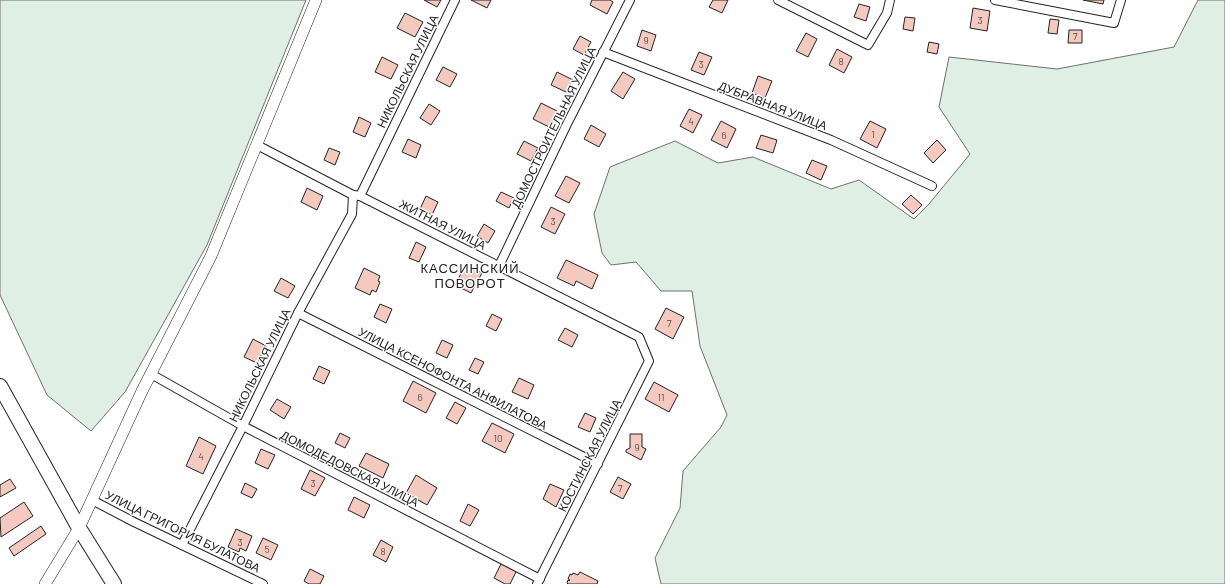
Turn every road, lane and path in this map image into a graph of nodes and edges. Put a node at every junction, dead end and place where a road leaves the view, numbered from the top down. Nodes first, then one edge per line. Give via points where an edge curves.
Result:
1 (316, 0) edge
2 (455, 0) edge
3 (630, 0) edge
4 (778, 0) edge
5 (890, 0) edge
6 (995, 0) edge
7 (1121, 0) edge
8 (1017, 2) edge
9 (603, 52) junction
10 (257, 145) junction
11 (932, 186) dead end
12 (357, 195) junction
13 (499, 266) junction
14 (298, 313) junction
15 (639, 337) joint
16 (151, 374) junction
17 (0, 386) edge
18 (243, 426) junction
19 (598, 464) junction
20 (92, 500) junction
21 (79, 528) junction
22 (182, 546) junction
23 (539, 582) edge
24 (45, 584) edge
25 (114, 584) edge
26 (263, 584) edge

1 - 10 street
2 - 12 street, НИКОЛЬСКАЯ УЛИЦА
3 - 9 street, ДОМОСТРОИТЕЛЬНАЯ УЛИЦА
4 - 5 street via 868,45 887,12
6 - 8 street
7 - 8 street via 1114,23
9 - 11 street, ДУБРАВНАЯ УЛИЦА via 831,140
9 - 13 street, ДОМОСТРОИТЕЛЬНАЯ УЛИЦА
10 - 12 street, ЖИТНАЯ УЛИЦА
10 - 16 street via 211,256
12 - 13 street, ЖИТНАЯ УЛИЦА
12 - 14 street, НИКОЛЬСКАЯ УЛИЦА via 352,214
13 - 15 street, ЖИТНАЯ УЛИЦА
14 - 18 street, НИКОЛЬСКАЯ УЛИЦА
14 - 19 street, УЛИЦА КСЕНОФОНТА АНФИЛАТОВА
15 - 19 street, КОСТИНСКАЯ УЛИЦА via 650,361
16 - 18 street, ДОМОДЕДОВСКАЯ УЛИЦА
16 - 20 street
17 - 21 highway
18 - 22 street, НИКОЛЬСКАЯ УЛИЦА
18 - 23 street, ДОМОДЕДОВСКАЯ УЛИЦА
19 - 23 street, КОСТИНСКАЯ УЛИЦА
20 - 21 street
20 - 22 street, УЛИЦА ГРИГОРИЯ БУЛАТОВА
21 - 24 street
21 - 25 highway
22 - 26 street, УЛИЦА ГРИГОРИЯ БУЛАТОВА

